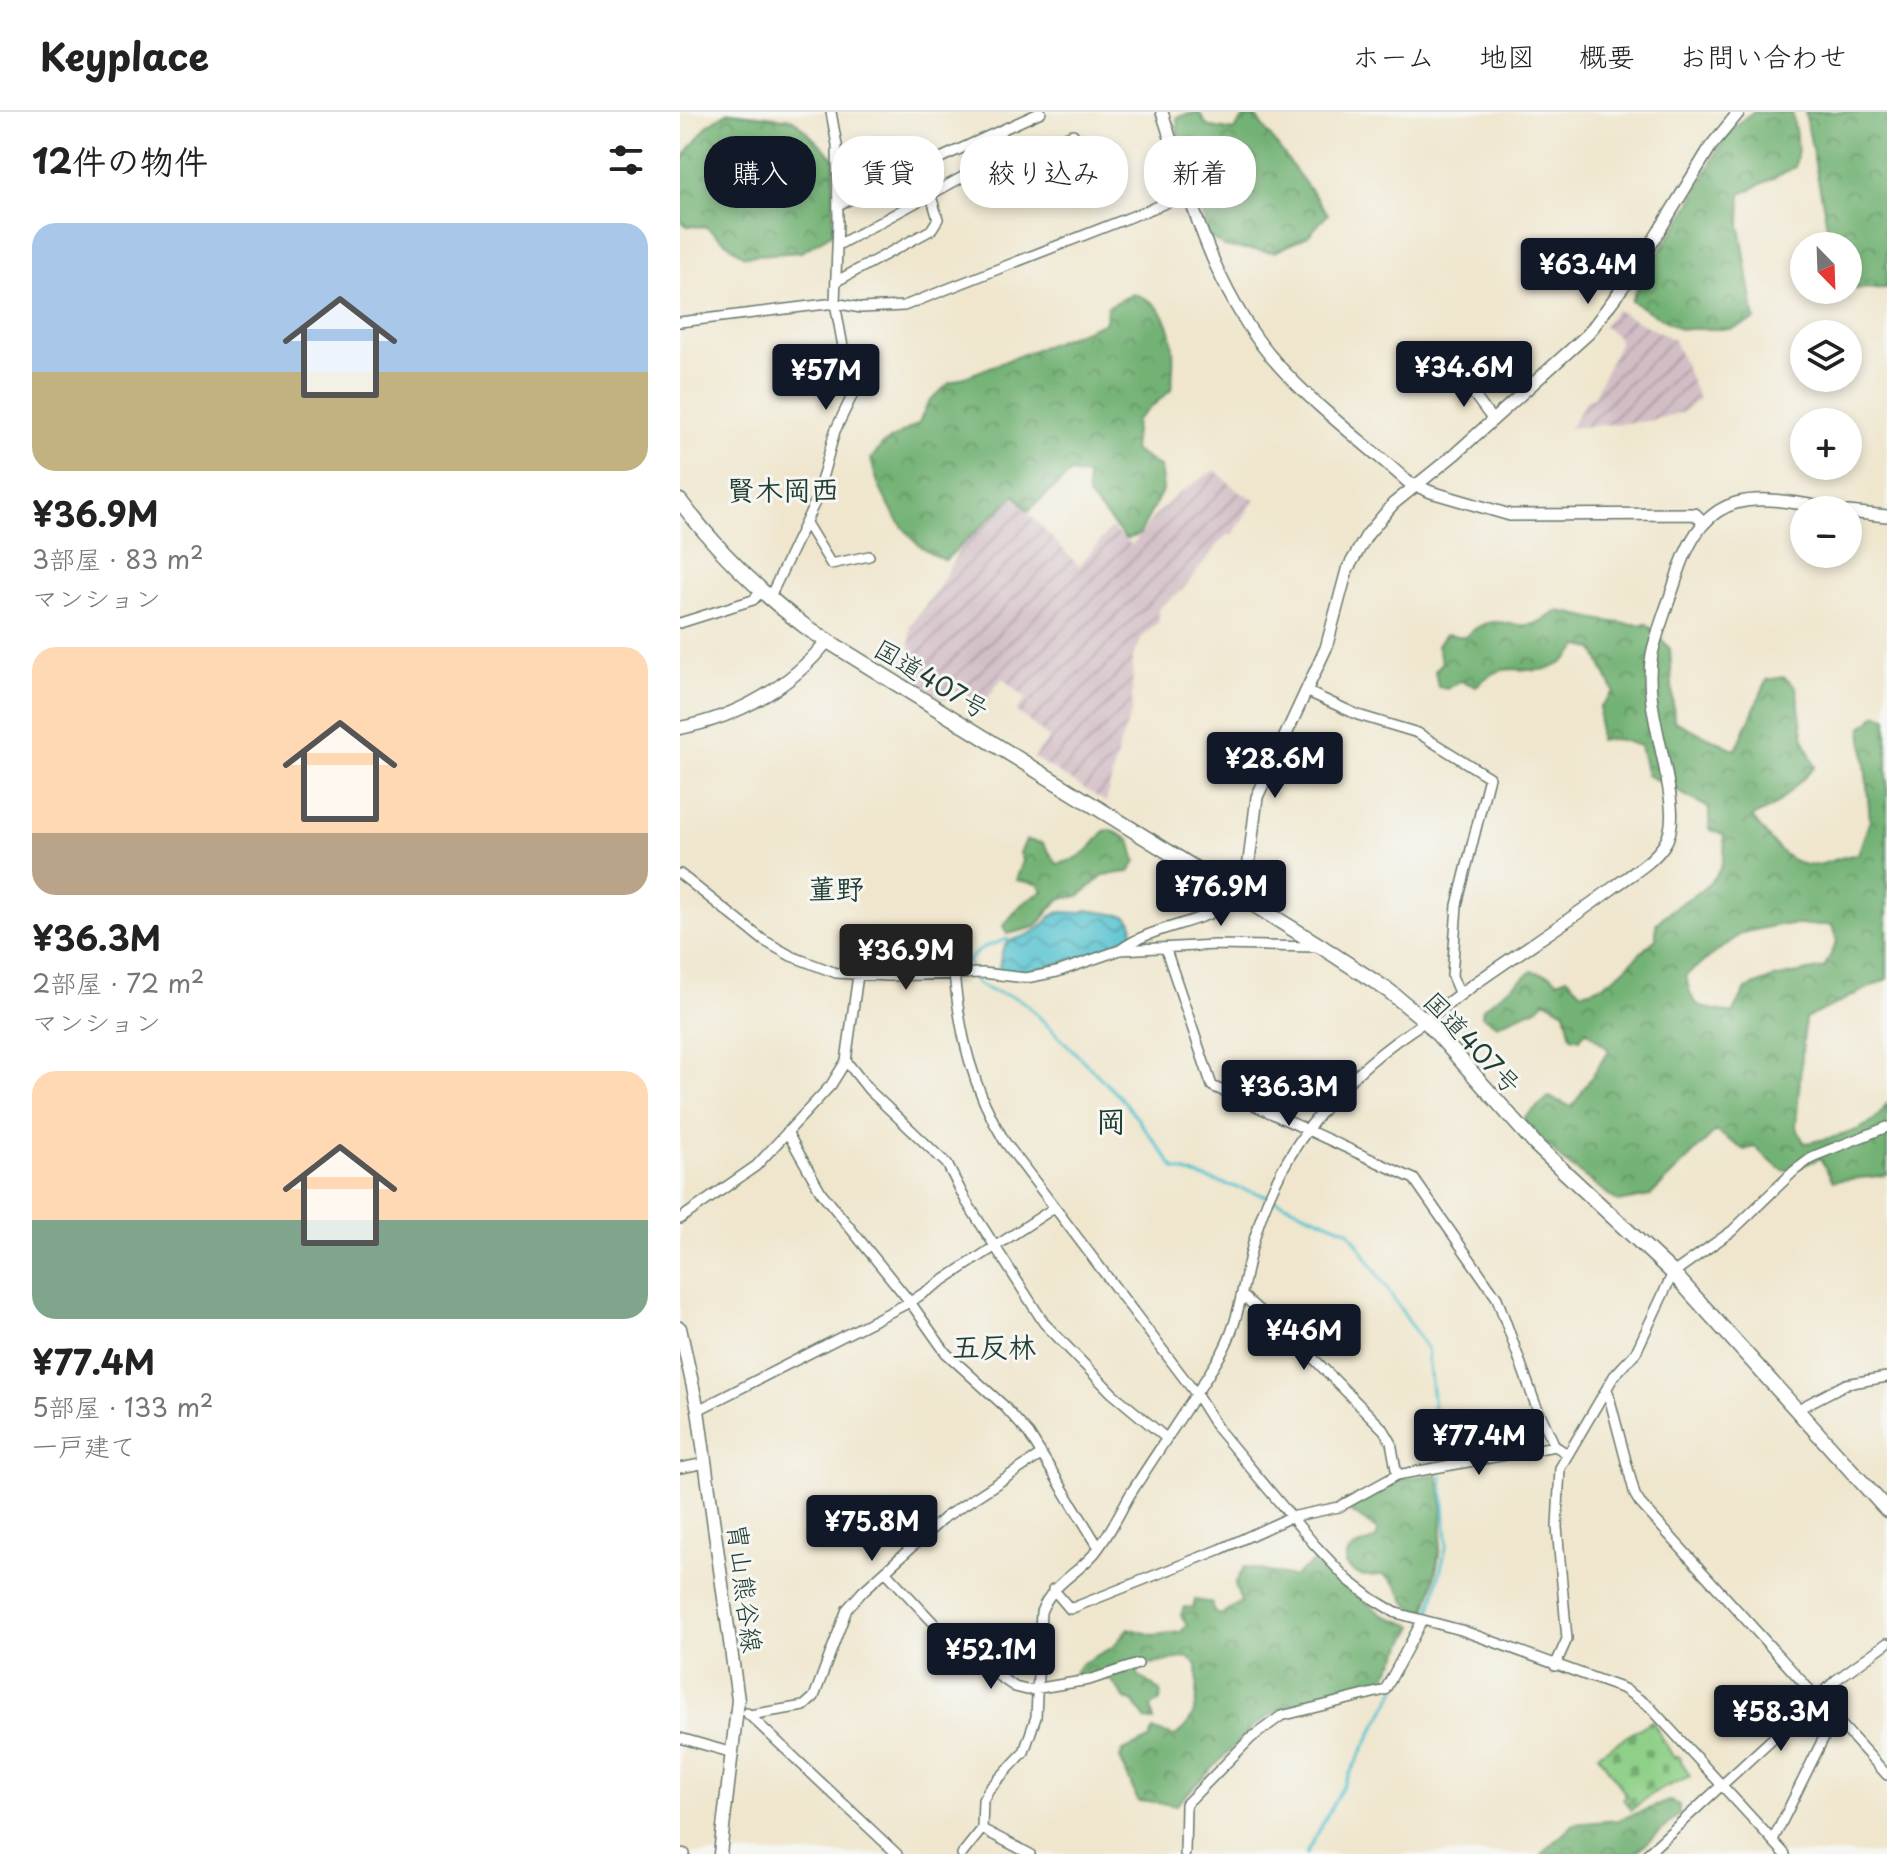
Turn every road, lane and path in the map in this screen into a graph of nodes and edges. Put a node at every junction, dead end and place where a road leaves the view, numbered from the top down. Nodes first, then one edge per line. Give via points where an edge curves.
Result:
1 (831, 112) edge
2 (1041, 112) edge
3 (1162, 112) edge
4 (1739, 112) edge
5 (999, 131) junction
6 (835, 136) edge
7 (1001, 136) edge
8 (1170, 136) edge
9 (944, 156) edge
10 (838, 208) edge
11 (908, 208) edge
12 (935, 208) edge
13 (1153, 208) edge
14 (1194, 208) edge
15 (838, 245) junction
16 (837, 281) junction
17 (835, 303) junction
18 (680, 322) edge
19 (1463, 380) dead end
20 (1492, 419) junction
21 (1414, 486) junction
22 (680, 501) edge
23 (1790, 503) edge
24 (1862, 513) edge
25 (1887, 516) edge
26 (1703, 522) junction
27 (806, 523) junction
28 (869, 556) dead end
29 (766, 595) junction
30 (680, 623) edge
31 (827, 641) junction
32 (1306, 691) junction
33 (680, 728) edge
34 (680, 874) edge
35 (1238, 895) junction
36 (1322, 947) junction
37 (1120, 950) junction
38 (1166, 950) junction
39 (954, 973) junction
40 (858, 975) junction
41 (1460, 995) junction
42 (1426, 1021) junction
43 (846, 1061) junction
44 (1887, 1127) edge
45 (1308, 1128) junction
46 (787, 1132) junction
47 (1054, 1208) junction
48 (680, 1219) edge
49 (996, 1246) junction
50 (1673, 1273) junction
51 (1243, 1296) junction
52 (910, 1302) junction
53 (680, 1328) edge
54 (1887, 1377) edge
55 (1607, 1389) junction
56 (1196, 1394) junction
57 (1798, 1409) junction
58 (698, 1410) junction
59 (1166, 1438) junction
60 (1555, 1446) junction
61 (1566, 1453) junction
62 (1041, 1455) junction
63 (706, 1463) junction
64 (680, 1468) edge
65 (1397, 1475) junction
66 (1887, 1510) edge
67 (1291, 1517) junction
68 (1098, 1546) junction
69 (887, 1573) junction
70 (1053, 1589) junction
71 (1422, 1621) junction
72 (1887, 1643) edge
73 (1138, 1664) dead end
74 (1555, 1666) junction
75 (1037, 1688) junction
76 (1818, 1698) junction
77 (738, 1700) junction
78 (749, 1715) junction
79 (1834, 1717) junction
80 (680, 1738) edge
81 (733, 1753) junction
82 (1887, 1775) edge
83 (1723, 1785) junction
84 (982, 1829) junction
85 (1773, 1840) junction
86 (720, 1854) edge
87 (897, 1854) edge
88 (962, 1854) edge
89 (1030, 1854) edge
90 (1185, 1854) edge
91 (1647, 1854) edge
92 (1785, 1854) edge

1 - 6 street
2 - 5 street
3 - 8 street
4 - 20 street via 1711,146 1614,302 1588,334
5 - 7 street
5 - 9 street
10 - 15 street
11 - 15 street
12 - 16 street via 938,219 931,230
13 - 17 street via 904,306
14 - 21 street via 1226,289 1258,340 1305,391
15 - 16 street
16 - 17 street
17 - 18 street
17 - 27 street via 852,396 835,431
19 - 20 street
20 - 21 street
21 - 26 street via 1510,515 1695,514
21 - 32 street via 1380,517 1357,549 1326,648
22 - 29 highway, 国道407号
23 - 26 street via 1753,498 1724,507
24 - 25 street
26 - 41 street via 1689,543 1652,656 1654,713 1671,817 1665,844 1591,905
27 - 28 street via 831,564
27 - 29 street
29 - 30 street
29 - 31 highway, 国道407号
31 - 33 main road via 806,666 767,694
31 - 35 highway, 国道407号
32 - 35 street via 1257,797 1247,877
32 - 41 street via 1358,715 1418,733 1489,777 1457,905 1452,976
34 - 40 street via 734,919 791,956
35 - 36 highway, 国道407号
35 - 37 street via 1215,912 1159,928
36 - 38 street via 1215,945
36 - 42 highway, 国道407号
37 - 38 street
37 - 39 street via 1045,976
38 - 45 street via 1212,1086
39 - 40 street
39 - 47 street via 963,1044 981,1099
40 - 43 street
41 - 42 street
42 - 45 street via 1353,1077
42 - 50 highway, 国道407号 via 1537,1146
43 - 46 street
43 - 49 street via 947,1164
44 - 50 street via 1814,1156 1732,1231
45 - 51 street via 1254,1239
45 - 60 street via 1414,1179 1497,1298
46 - 48 street via 756,1166
46 - 52 street via 821,1192
47 - 49 street
47 - 56 street
49 - 52 street
49 - 59 street via 1054,1335
50 - 55 street via 1636,1352
50 - 57 highway, 国道407号
51 - 56 street via 1220,1356
51 - 65 street via 1384,1430
52 - 58 street
52 - 62 street via 946,1353 1003,1405
53 - 58 main road, 胄山熊谷線
54 - 57 street via 1846,1384
55 - 61 street
55 - 76 street via 1635,1495
56 - 59 street
56 - 67 street
57 - 66 highway, 国道407号
58 - 63 main road, 胄山熊谷線
59 - 68 street
60 - 61 street
60 - 65 street
61 - 74 street via 1556,1489 1567,1639
62 - 68 street
62 - 69 street via 945,1517
63 - 64 street
63 - 77 main road, 胄山熊谷線
65 - 67 street via 1339,1507
67 - 70 street via 1070,1609
67 - 71 street via 1348,1580 1396,1613
68 - 70 street
69 - 75 street via 957,1648 1015,1687
69 - 78 street via 847,1609 814,1697 804,1706
70 - 75 street via 1041,1612
71 - 74 street
71 - 90 street via 1385,1690 1281,1716 1251,1738 1186,1804
72 - 76 street
73 - 75 street via 1089,1680
74 - 83 street via 1624,1689 1649,1706
75 - 84 street via 1036,1717 1024,1752 989,1789 983,1800
76 - 79 street
76 - 83 street
77 - 78 street
77 - 81 main road, 胄山熊谷線
78 - 87 street
79 - 82 street
79 - 85 street
80 - 81 street
81 - 86 main road, 胄山熊谷線
83 - 85 street
83 - 91 street
84 - 88 street
84 - 89 street
85 - 92 street

